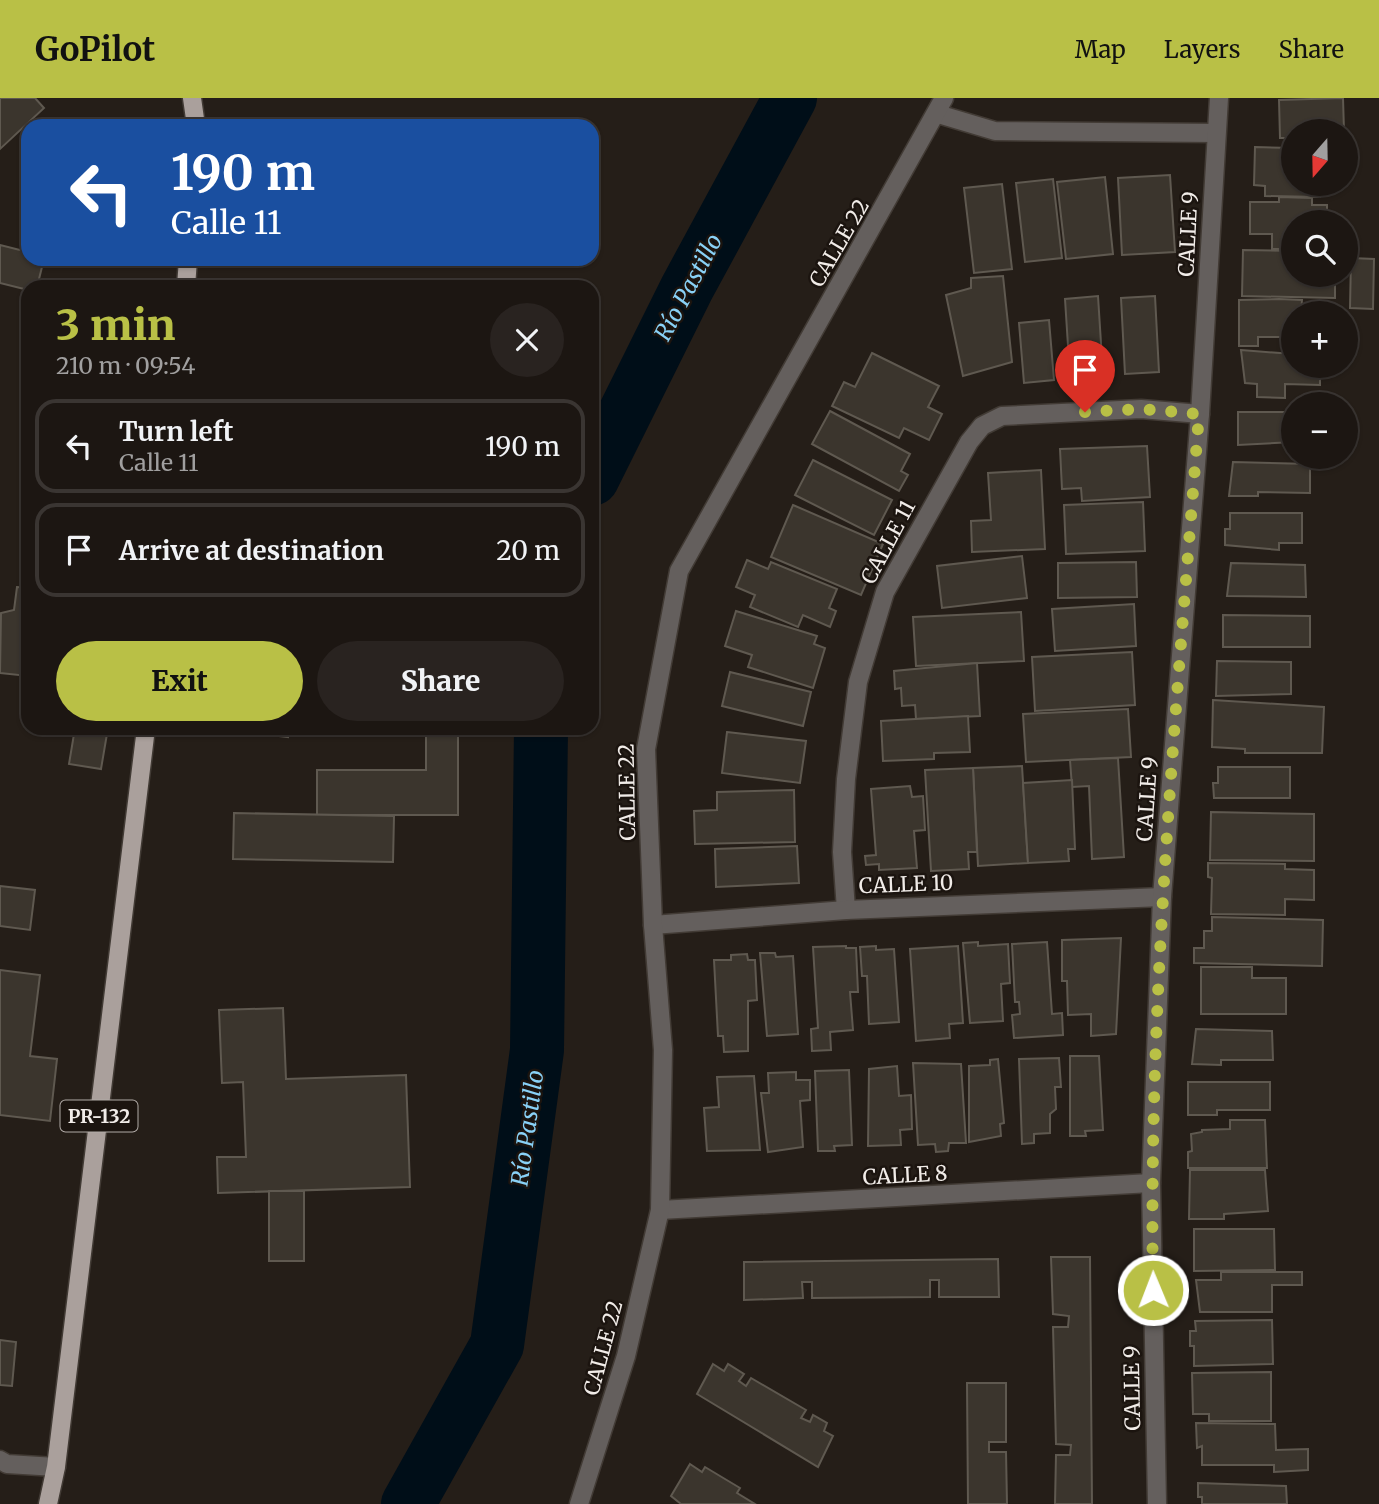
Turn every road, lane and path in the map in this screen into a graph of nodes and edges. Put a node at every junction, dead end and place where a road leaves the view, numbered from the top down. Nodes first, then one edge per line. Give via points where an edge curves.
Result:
1 (192, 98) edge
2 (1219, 98) edge
3 (941, 106) edge
4 (195, 119) edge
5 (1216, 133) junction
6 (1199, 414) junction
7 (145, 735) edge
8 (1162, 897) junction
9 (846, 910) junction
10 (653, 925) junction
11 (1151, 1183) junction
12 (660, 1210) junction
13 (0, 1460) edge
14 (56, 1467) junction
15 (48, 1504) edge
16 (579, 1504) edge
17 (1157, 1504) edge

1 - 4 main road
2 - 5 street, CALLE 9
3 - 5 street via 995,131
3 - 10 street, CALLE 22 via 679,571 646,749
5 - 6 street, CALLE 9
6 - 8 street, CALLE 9
6 - 9 street, CALLE 11 via 1141,409 1002,416 982,426 968,442 885,592 858,682 842,852
7 - 14 main road, PR-132
8 - 9 street, CALLE 10
8 - 11 street, CALLE 9
9 - 10 street, CALLE 10
10 - 12 street, CALLE 22 via 663,1050
11 - 12 street, CALLE 8
11 - 17 street, CALLE 9
12 - 16 street, CALLE 22 via 626,1356
13 - 14 street
14 - 15 main road, PR-132

